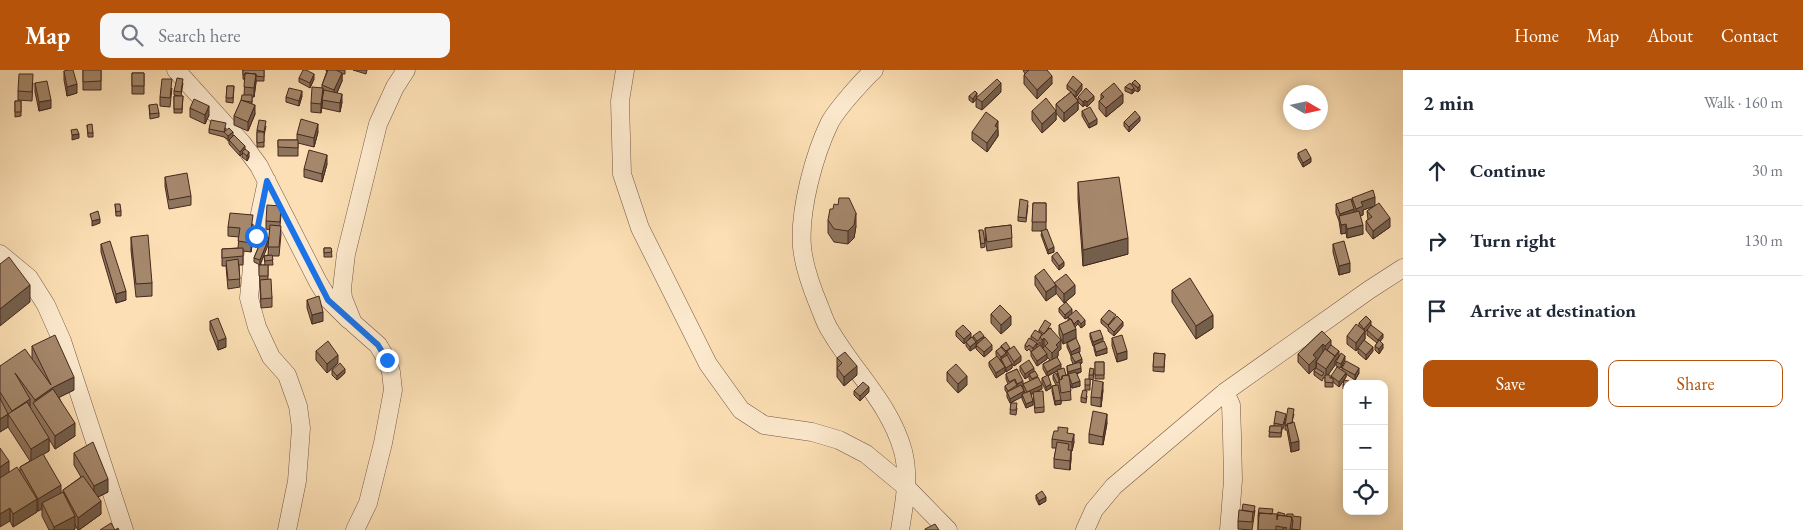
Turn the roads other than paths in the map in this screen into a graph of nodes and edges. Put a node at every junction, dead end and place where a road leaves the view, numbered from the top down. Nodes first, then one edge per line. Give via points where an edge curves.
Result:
1 (176, 70) edge
2 (406, 70) edge
3 (625, 70) edge
4 (874, 70) edge
5 (267, 181) junction
6 (2, 259) edge
7 (1403, 268) edge
8 (352, 323) junction
9 (1225, 392) junction
10 (907, 488) junction
11 (124, 530) edge
12 (287, 530) edge
13 (355, 530) edge
14 (900, 530) edge
15 (948, 530) edge
16 (1085, 530) edge
17 (1229, 530) edge

1 - 5 street via 242,143
2 - 8 street via 378,124 346,254 342,288
3 - 10 street via 620,101 622,174 640,228 708,364 741,410 764,426 812,432 839,440 866,454
4 - 10 street via 831,121 814,163 806,198 802,246 810,284 829,330 875,392 894,426 903,453
5 - 8 street via 328,300
5 - 12 street via 256,236 250,298 257,327 272,357 287,375 298,406 301,428 297,481
6 - 11 street via 29,278 46,304 62,341
7 - 9 street
8 - 13 street via 378,345 391,372 393,390 368,503
9 - 16 street via 1114,486 1094,510
9 - 17 street via 1231,404 1232,435
10 - 14 street
10 - 15 street

